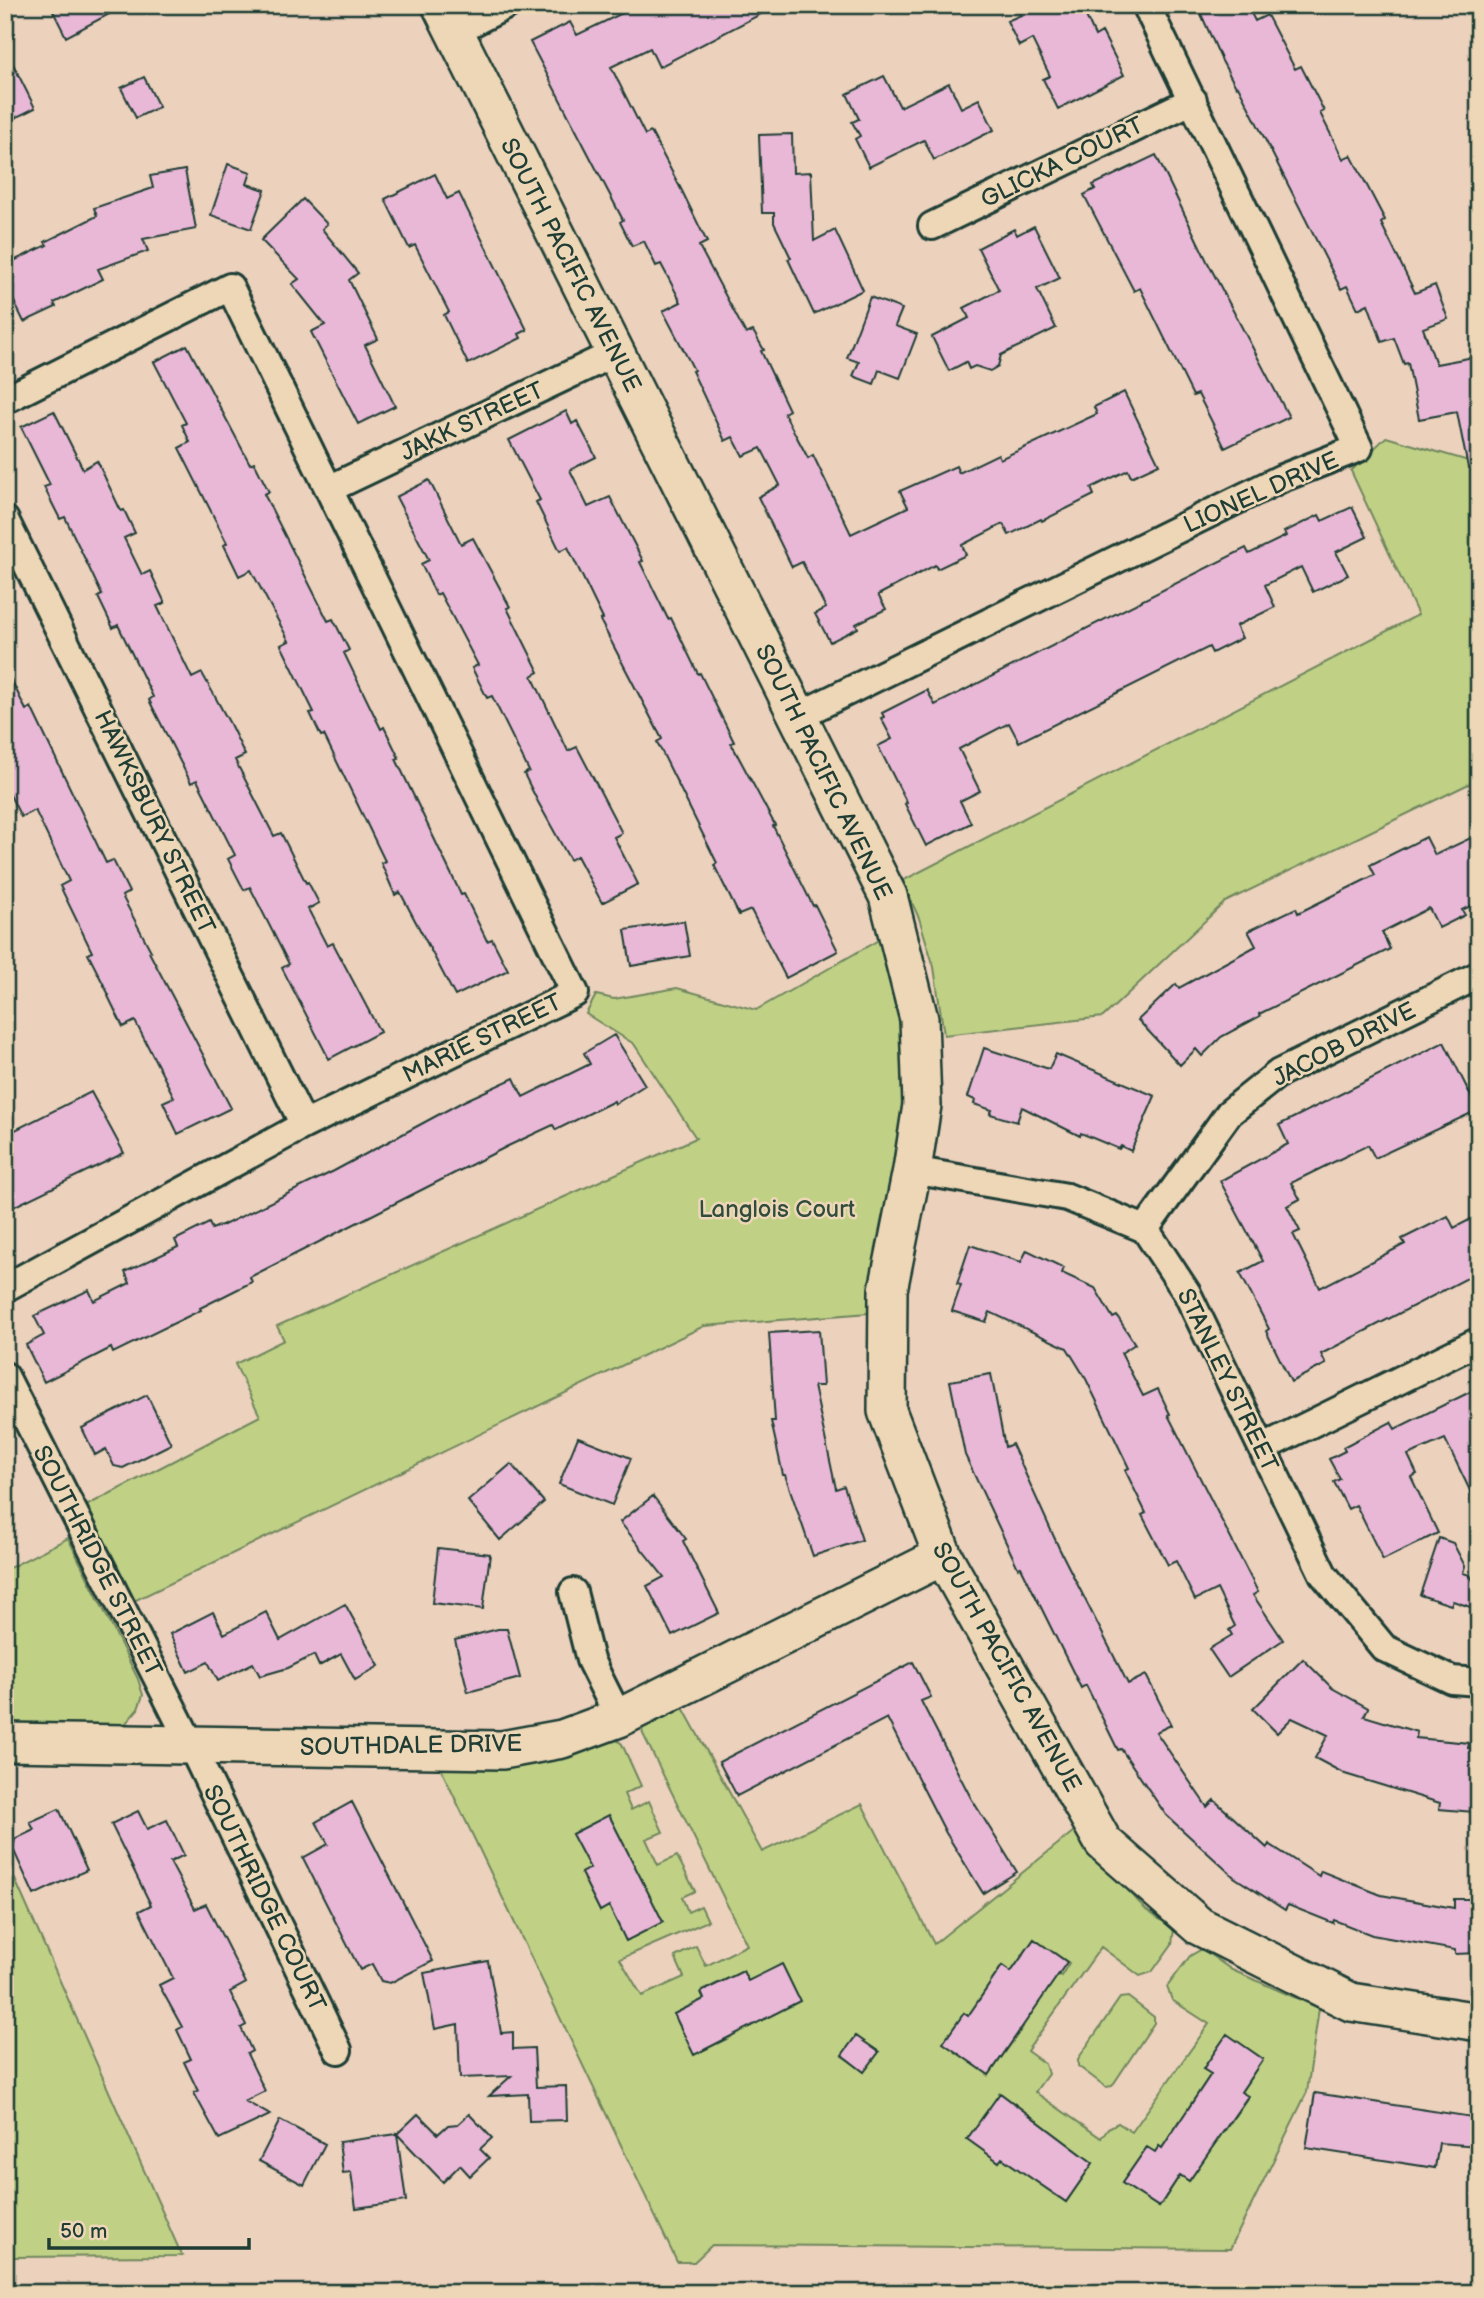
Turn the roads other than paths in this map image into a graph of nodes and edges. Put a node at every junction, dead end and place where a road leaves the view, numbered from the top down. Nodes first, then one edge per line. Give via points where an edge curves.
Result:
1 (507, 5) edge
2 (1146, 5) edge
3 (447, 19) edge
4 (1192, 100) junction
5 (932, 226) dead end
6 (615, 353) junction
7 (5, 400) edge
8 (329, 489) junction
9 (5, 520) edge
10 (798, 716) junction
11 (1479, 975) edge
12 (304, 1125) junction
13 (912, 1170) junction
14 (1145, 1229) junction
15 (5, 1287) edge
16 (1479, 1341) edge
17 (5, 1376) edge
18 (1262, 1448) junction
19 (943, 1556) junction
20 (573, 1592) dead end
21 (1479, 1682) edge
22 (619, 1718) junction
23 (5, 1742) edge
24 (191, 1745) junction
25 (1479, 2022) edge
26 (338, 2050) dead end

1 - 3 street
2 - 4 street, LIONEL DRIVE
3 - 6 street, SOUTH PACIFIC AVENUE
4 - 5 street, GLICKA COURT
4 - 10 street, LIONEL DRIVE via 1359,448 1282,478
6 - 8 street, JAKK STREET
6 - 10 street, SOUTH PACIFIC AVENUE
7 - 8 street via 230,287
8 - 12 street, MARIE STREET via 575,993
9 - 12 street, HAWKSBURY STREET
10 - 13 street, SOUTH PACIFIC AVENUE via 888,896 919,1019 922,1104
11 - 14 street, JACOB DRIVE via 1279,1073 1229,1113
12 - 15 street, MARIE STREET
13 - 14 street via 1067,1197
13 - 19 street, SOUTH PACIFIC AVENUE via 888,1290 887,1411
14 - 18 street, STANLEY STREET via 1187,1293
16 - 18 street
17 - 24 street, SOUTHRIDGE STREET
18 - 21 street, STANLEY STREET via 1323,1574 1384,1648 1452,1680
19 - 22 street, SOUTHDALE DRIVE
19 - 25 street, SOUTH PACIFIC AVENUE via 1103,1842 1199,1926 1351,2002
20 - 22 street via 590,1660
22 - 24 street, SOUTHDALE DRIVE via 562,1739 502,1750
23 - 24 street, SOUTHDALE DRIVE
24 - 26 street, SOUTHRIDGE COURT

